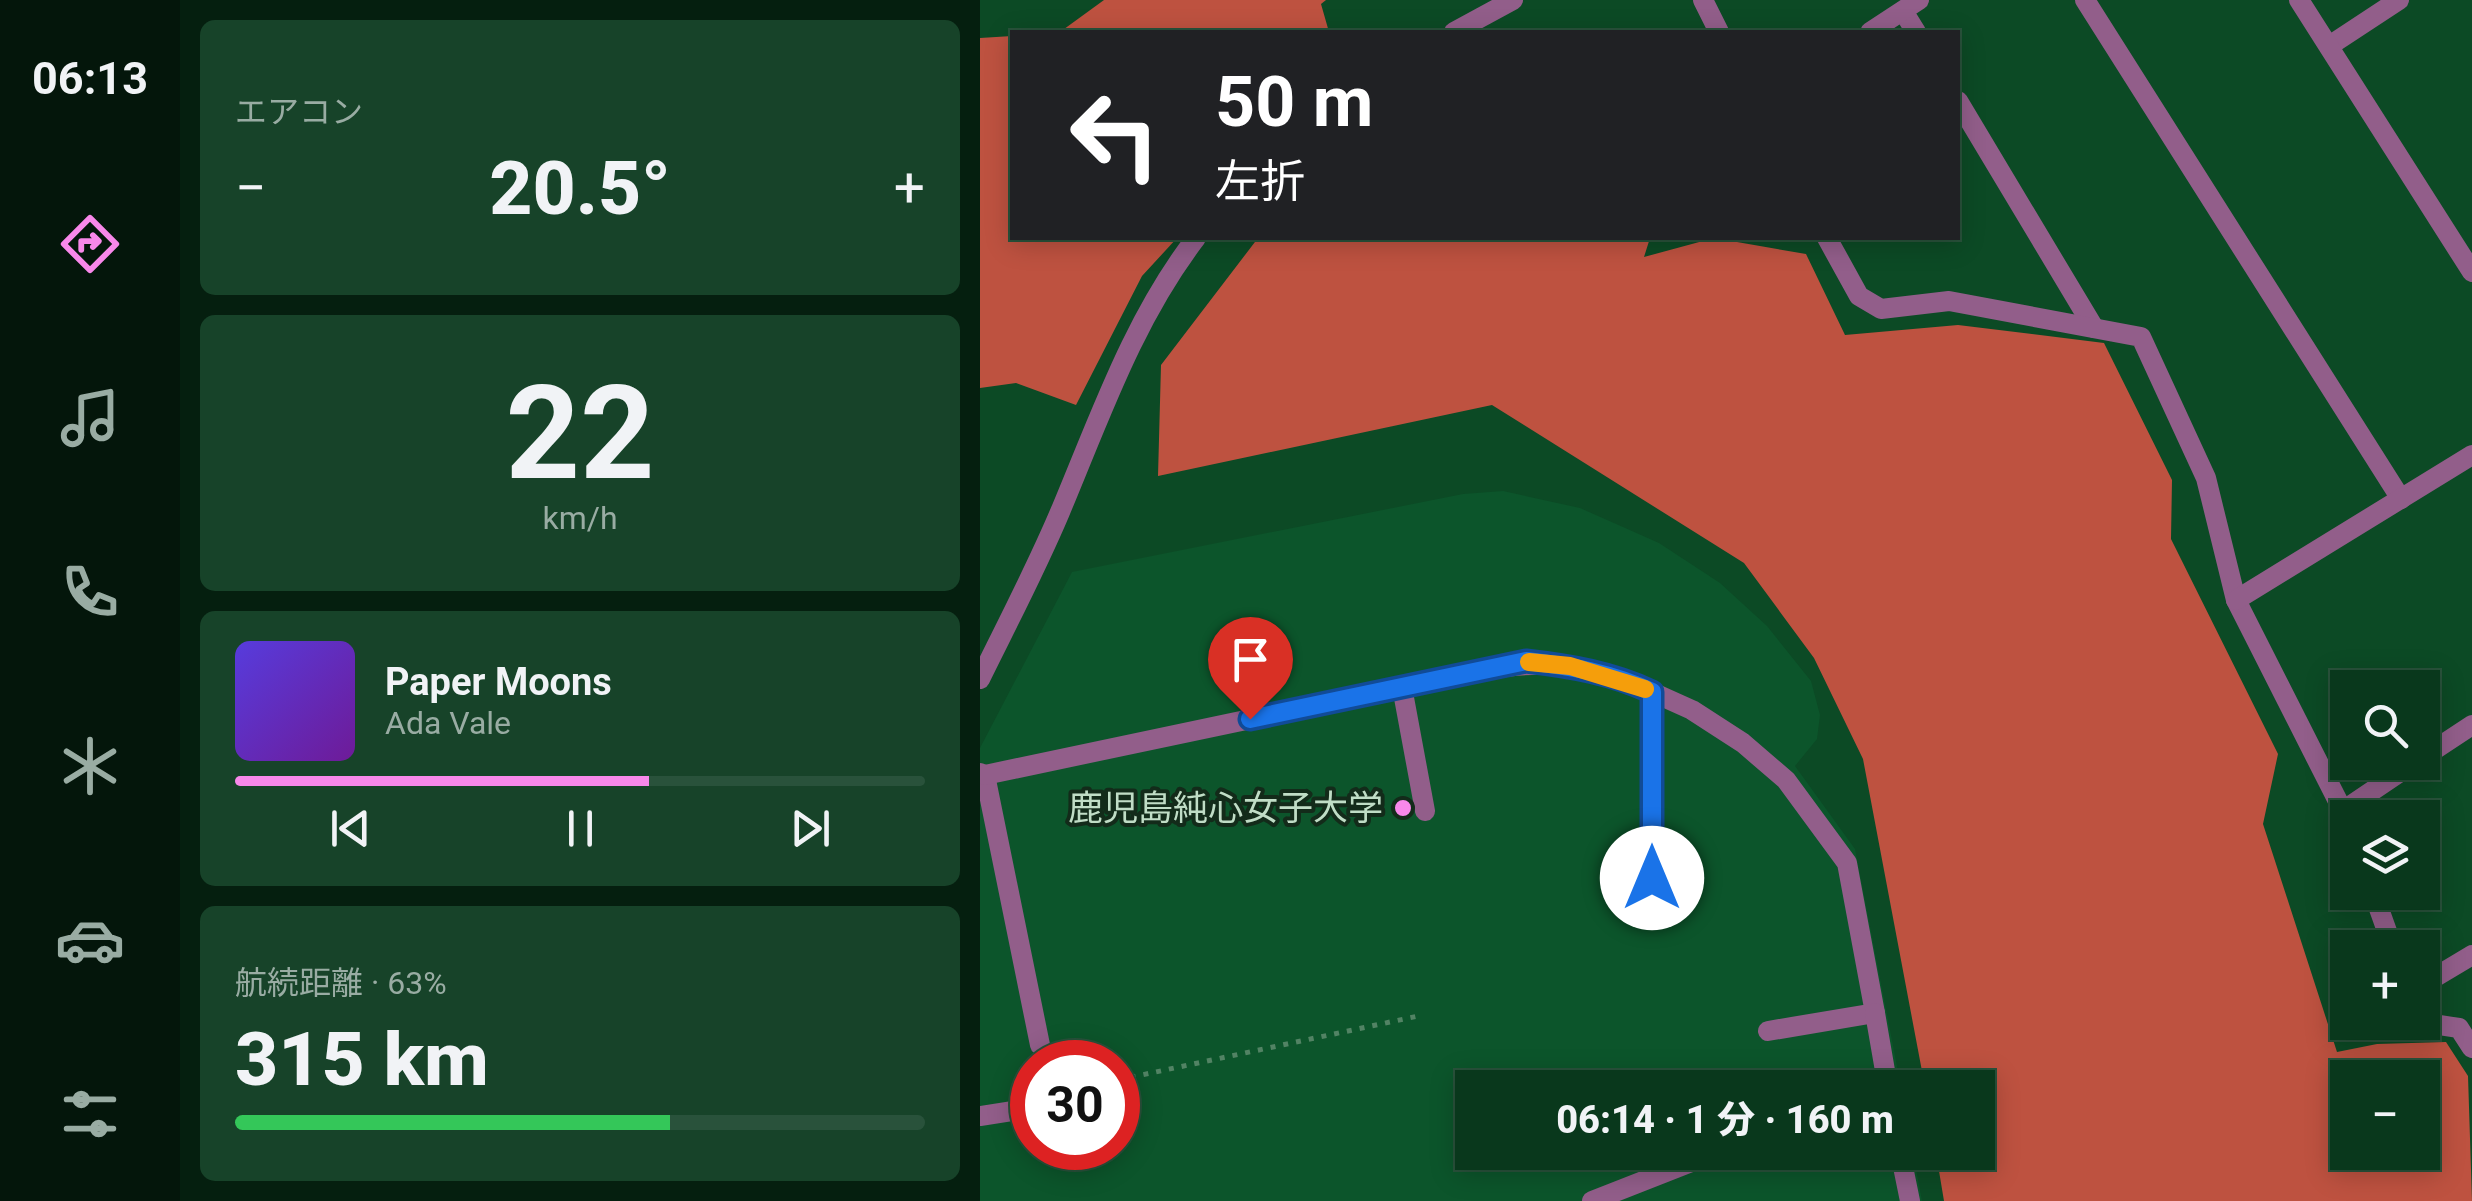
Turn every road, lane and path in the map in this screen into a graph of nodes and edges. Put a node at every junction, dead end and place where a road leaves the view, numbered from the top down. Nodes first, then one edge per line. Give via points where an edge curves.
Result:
1 (1513, 0) edge
2 (1703, 0) edge
3 (2085, 0) edge
4 (2299, 0) edge
5 (2398, 0) edge
6 (1911, 5) edge
7 (1458, 30) edge
8 (1718, 30) edge
9 (1873, 30) edge
10 (1916, 30) edge
11 (2328, 46) junction
12 (1960, 104) edge
13 (1195, 240) edge
14 (1828, 240) edge
15 (2472, 272) edge
16 (2094, 328) junction
17 (2472, 456) edge
18 (2401, 499) junction
19 (2236, 600) junction
20 (980, 679) edge
21 (1402, 687) junction
22 (1652, 692) junction
23 (2472, 724) edge
24 (2440, 746) edge
25 (982, 774) edge
26 (2392, 780) edge
27 (2338, 800) edge
28 (2366, 800) edge
29 (1425, 811) dead end
30 (1652, 878) dead end
31 (2472, 955) edge
32 (2440, 975) edge
33 (1875, 1012) junction
34 (1423, 1015) dead end
35 (2440, 1025) edge
36 (1768, 1031) dead end
37 (1039, 1040) edge
38 (2472, 1048) edge
39 (1885, 1070) edge
40 (1140, 1075) edge
41 (1010, 1111) edge
42 (980, 1116) edge
43 (1669, 1170) edge
44 (1904, 1170) edge
45 (1591, 1200) edge
46 (1910, 1201) edge

1 - 7 street
2 - 8 street
3 - 18 street
4 - 11 street
5 - 11 street
6 - 9 street
6 - 10 street
11 - 15 street
12 - 16 street
13 - 20 street via 1149,308 1113,380 1058,516
14 - 16 street via 1859,296 1880,309 1949,301
16 - 19 street via 2141,336 2206,478
17 - 18 street
18 - 19 street
19 - 27 street
21 - 22 street via 1526,661 1570,666
21 - 25 street
21 - 29 street
22 - 30 street
22 - 33 street via 1743,743 1786,780 1846,863
23 - 24 street
25 - 37 street
26 - 28 street
31 - 32 street
33 - 36 street
33 - 39 street
34 - 40 path
35 - 38 street via 2459,1028
41 - 42 street
43 - 45 street
44 - 46 street

